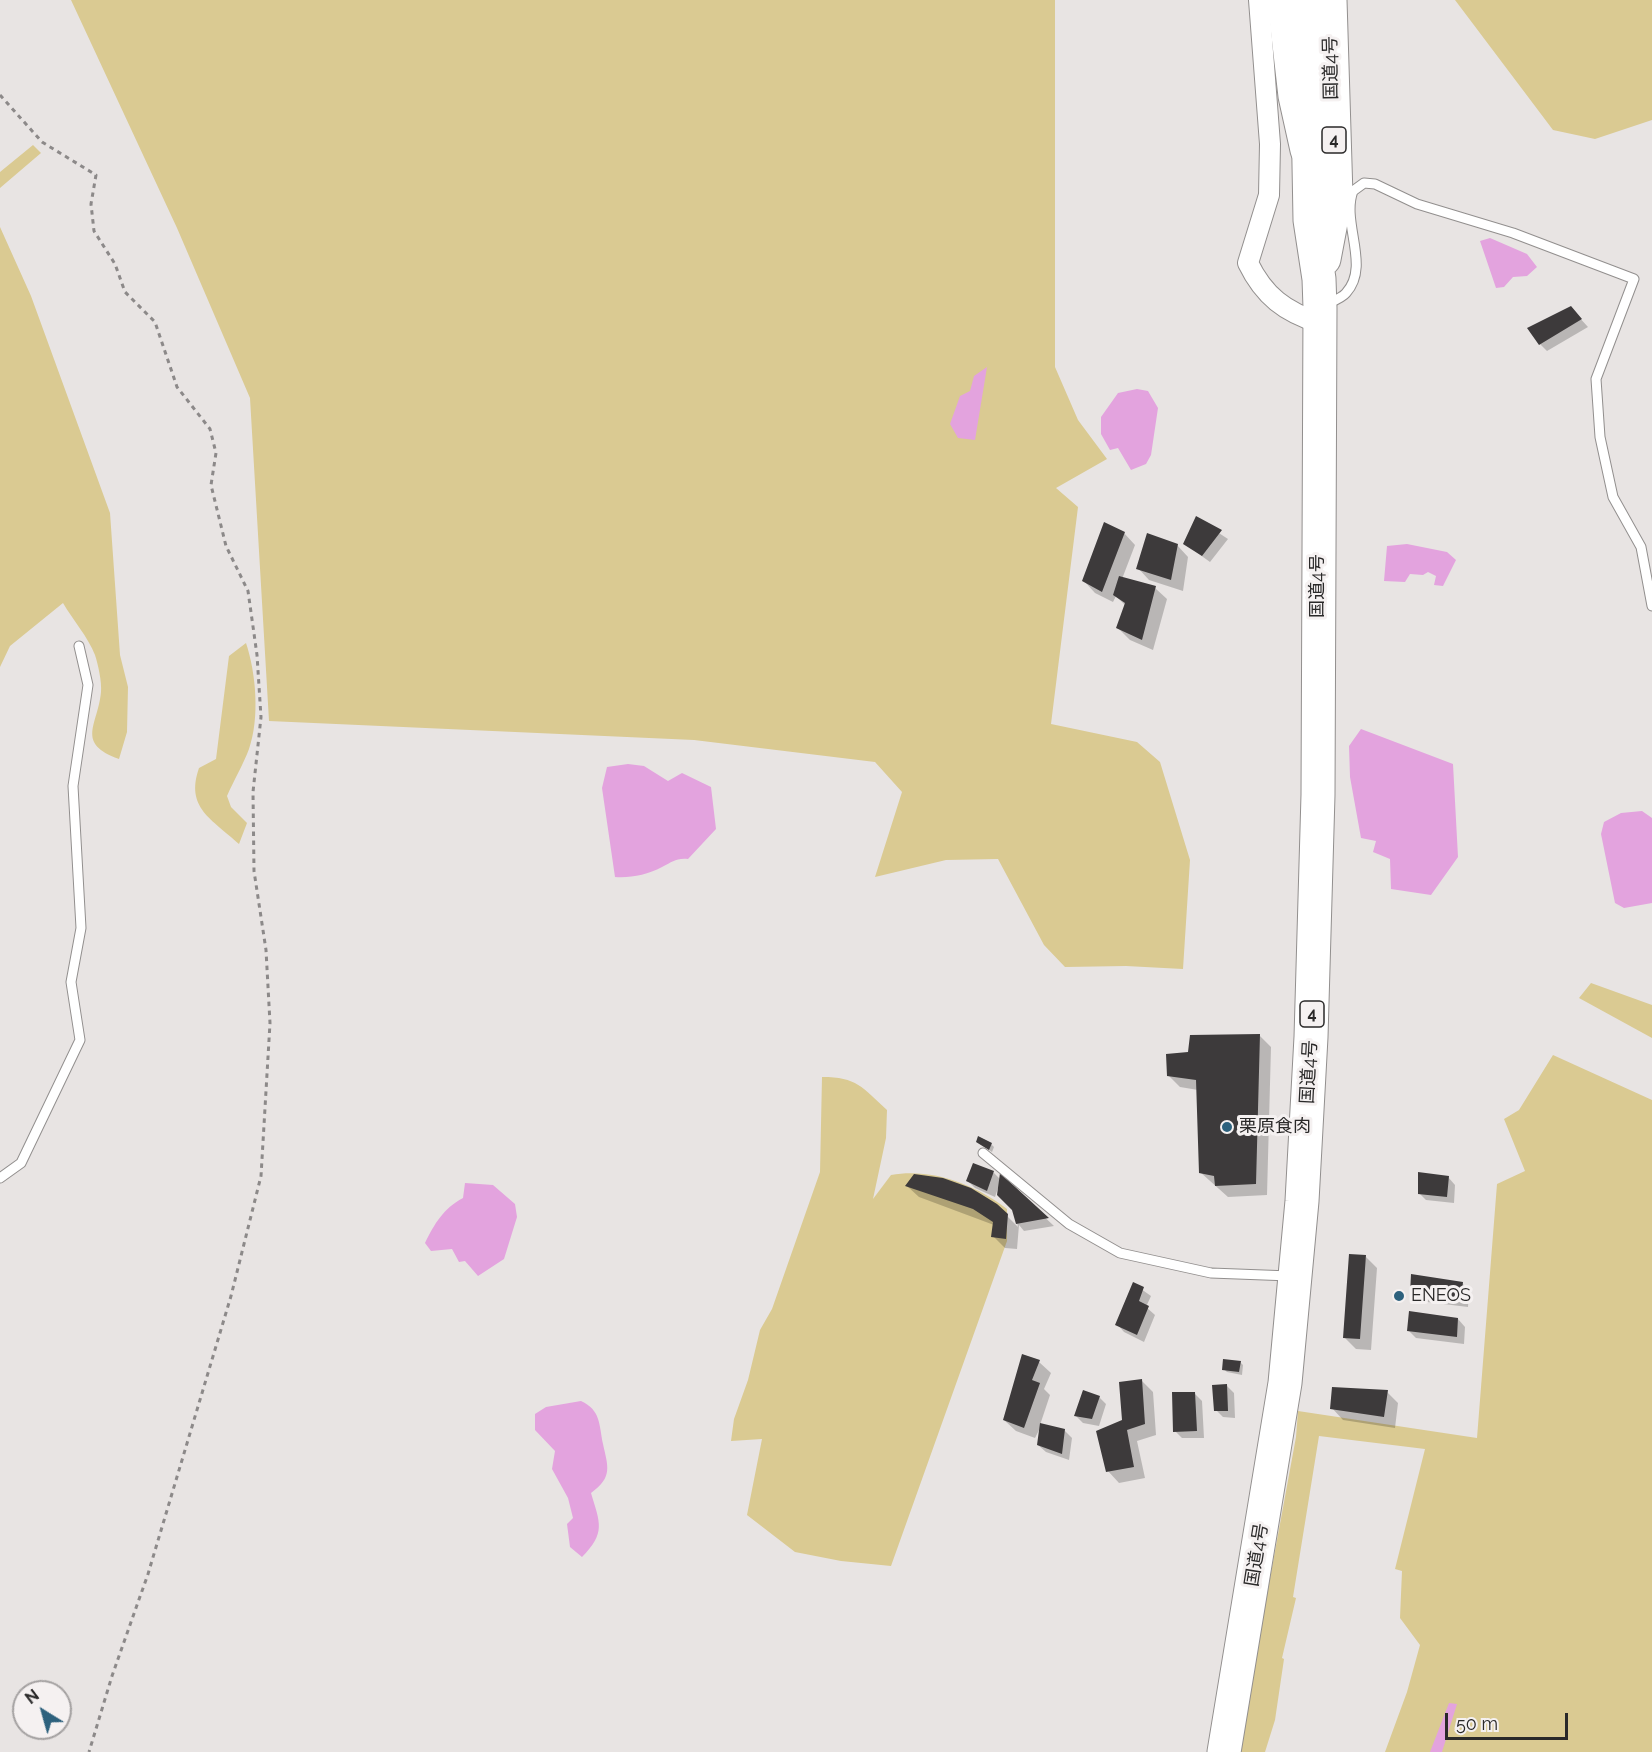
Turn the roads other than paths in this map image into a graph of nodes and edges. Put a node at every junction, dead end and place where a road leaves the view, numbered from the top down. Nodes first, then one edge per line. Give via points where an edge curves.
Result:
1 (1259, 0) edge
2 (1284, 0) edge
3 (1306, 0) edge
4 (1330, 0) edge
5 (1307, 150) junction
6 (1320, 303) junction
7 (1652, 606) edge
8 (80, 646) dead end
9 (983, 1154) dead end
10 (0, 1178) edge
11 (1294, 1276) junction
12 (1224, 1752) edge

1 - 6 street via 1270,144 1269,195 1248,263 1258,284 1293,314
2 - 5 highway via 1295,96
3 - 5 highway, 国道4号 / 4
4 - 6 highway, 国道4号 / 4 via 1336,196
5 - 6 highway, 国道4号 / 4
6 - 7 lane via 1346,293 1357,270 1349,210 1353,191 1364,183 1634,279 1596,379 1600,437 1613,497 1641,547
6 - 11 highway, 国道4号 / 4 via 1318,806 1311,1036
8 - 10 lane via 88,685 74,786 81,928 71,982 80,1040 21,1163
9 - 11 lane via 1070,1224 1120,1253 1211,1273
11 - 12 highway, 国道4号 / 4 via 1285,1383

